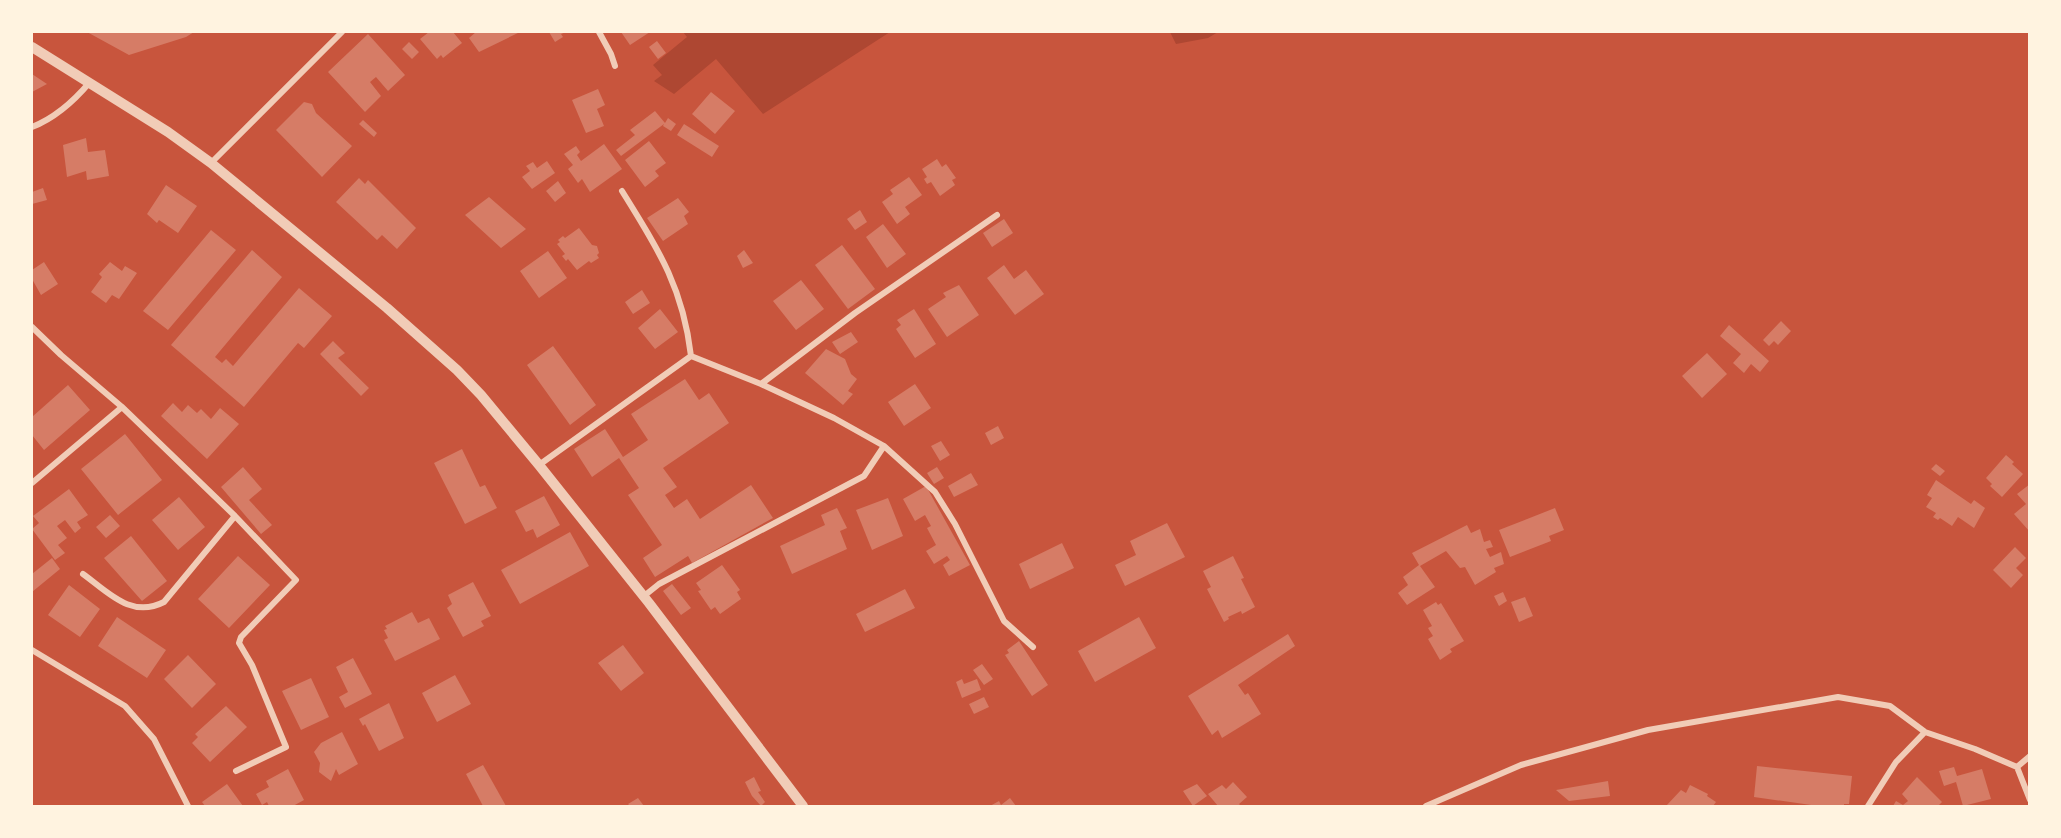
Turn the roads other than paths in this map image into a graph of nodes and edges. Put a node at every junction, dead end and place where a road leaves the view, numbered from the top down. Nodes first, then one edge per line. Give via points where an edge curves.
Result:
1 (342, 32) edge
2 (599, 32) edge
3 (32, 46) edge
4 (615, 66) dead end
5 (90, 82) junction
6 (32, 127) edge
7 (211, 163) junction
8 (622, 191) dead end
9 (997, 216) dead end
10 (32, 327) edge
11 (691, 356) junction
12 (761, 384) junction
13 (122, 407) junction
14 (884, 446) junction
15 (539, 465) junction
16 (32, 483) edge
17 (236, 516) junction
18 (83, 574) dead end
19 (644, 596) junction
20 (1034, 647) dead end
21 (32, 650) edge
22 (1925, 732) junction
23 (2030, 756) edge
24 (2018, 766) junction
25 (236, 771) dead end
26 (2030, 800) edge
27 (188, 807) edge
28 (802, 807) edge
29 (1426, 807) edge
30 (1868, 807) edge

1 - 7 street
2 - 4 street
3 - 5 street
5 - 6 street via 73,102
5 - 7 street
7 - 15 street via 457,370
8 - 11 street via 658,249 678,291
9 - 12 street via 855,313
10 - 13 street
11 - 12 street
11 - 15 street
12 - 14 street
13 - 16 street
13 - 17 street
14 - 19 street via 864,476 659,584
14 - 20 street via 935,492 1004,621
15 - 19 street
17 - 18 street via 164,602 154,607 139,609 122,602
17 - 25 street via 296,580 239,643 286,747
19 - 28 street
21 - 27 street via 124,706 154,739
22 - 24 street
22 - 29 street via 1890,706 1838,698 1648,730 1521,765
22 - 30 street via 1896,762
23 - 24 street
24 - 26 street

